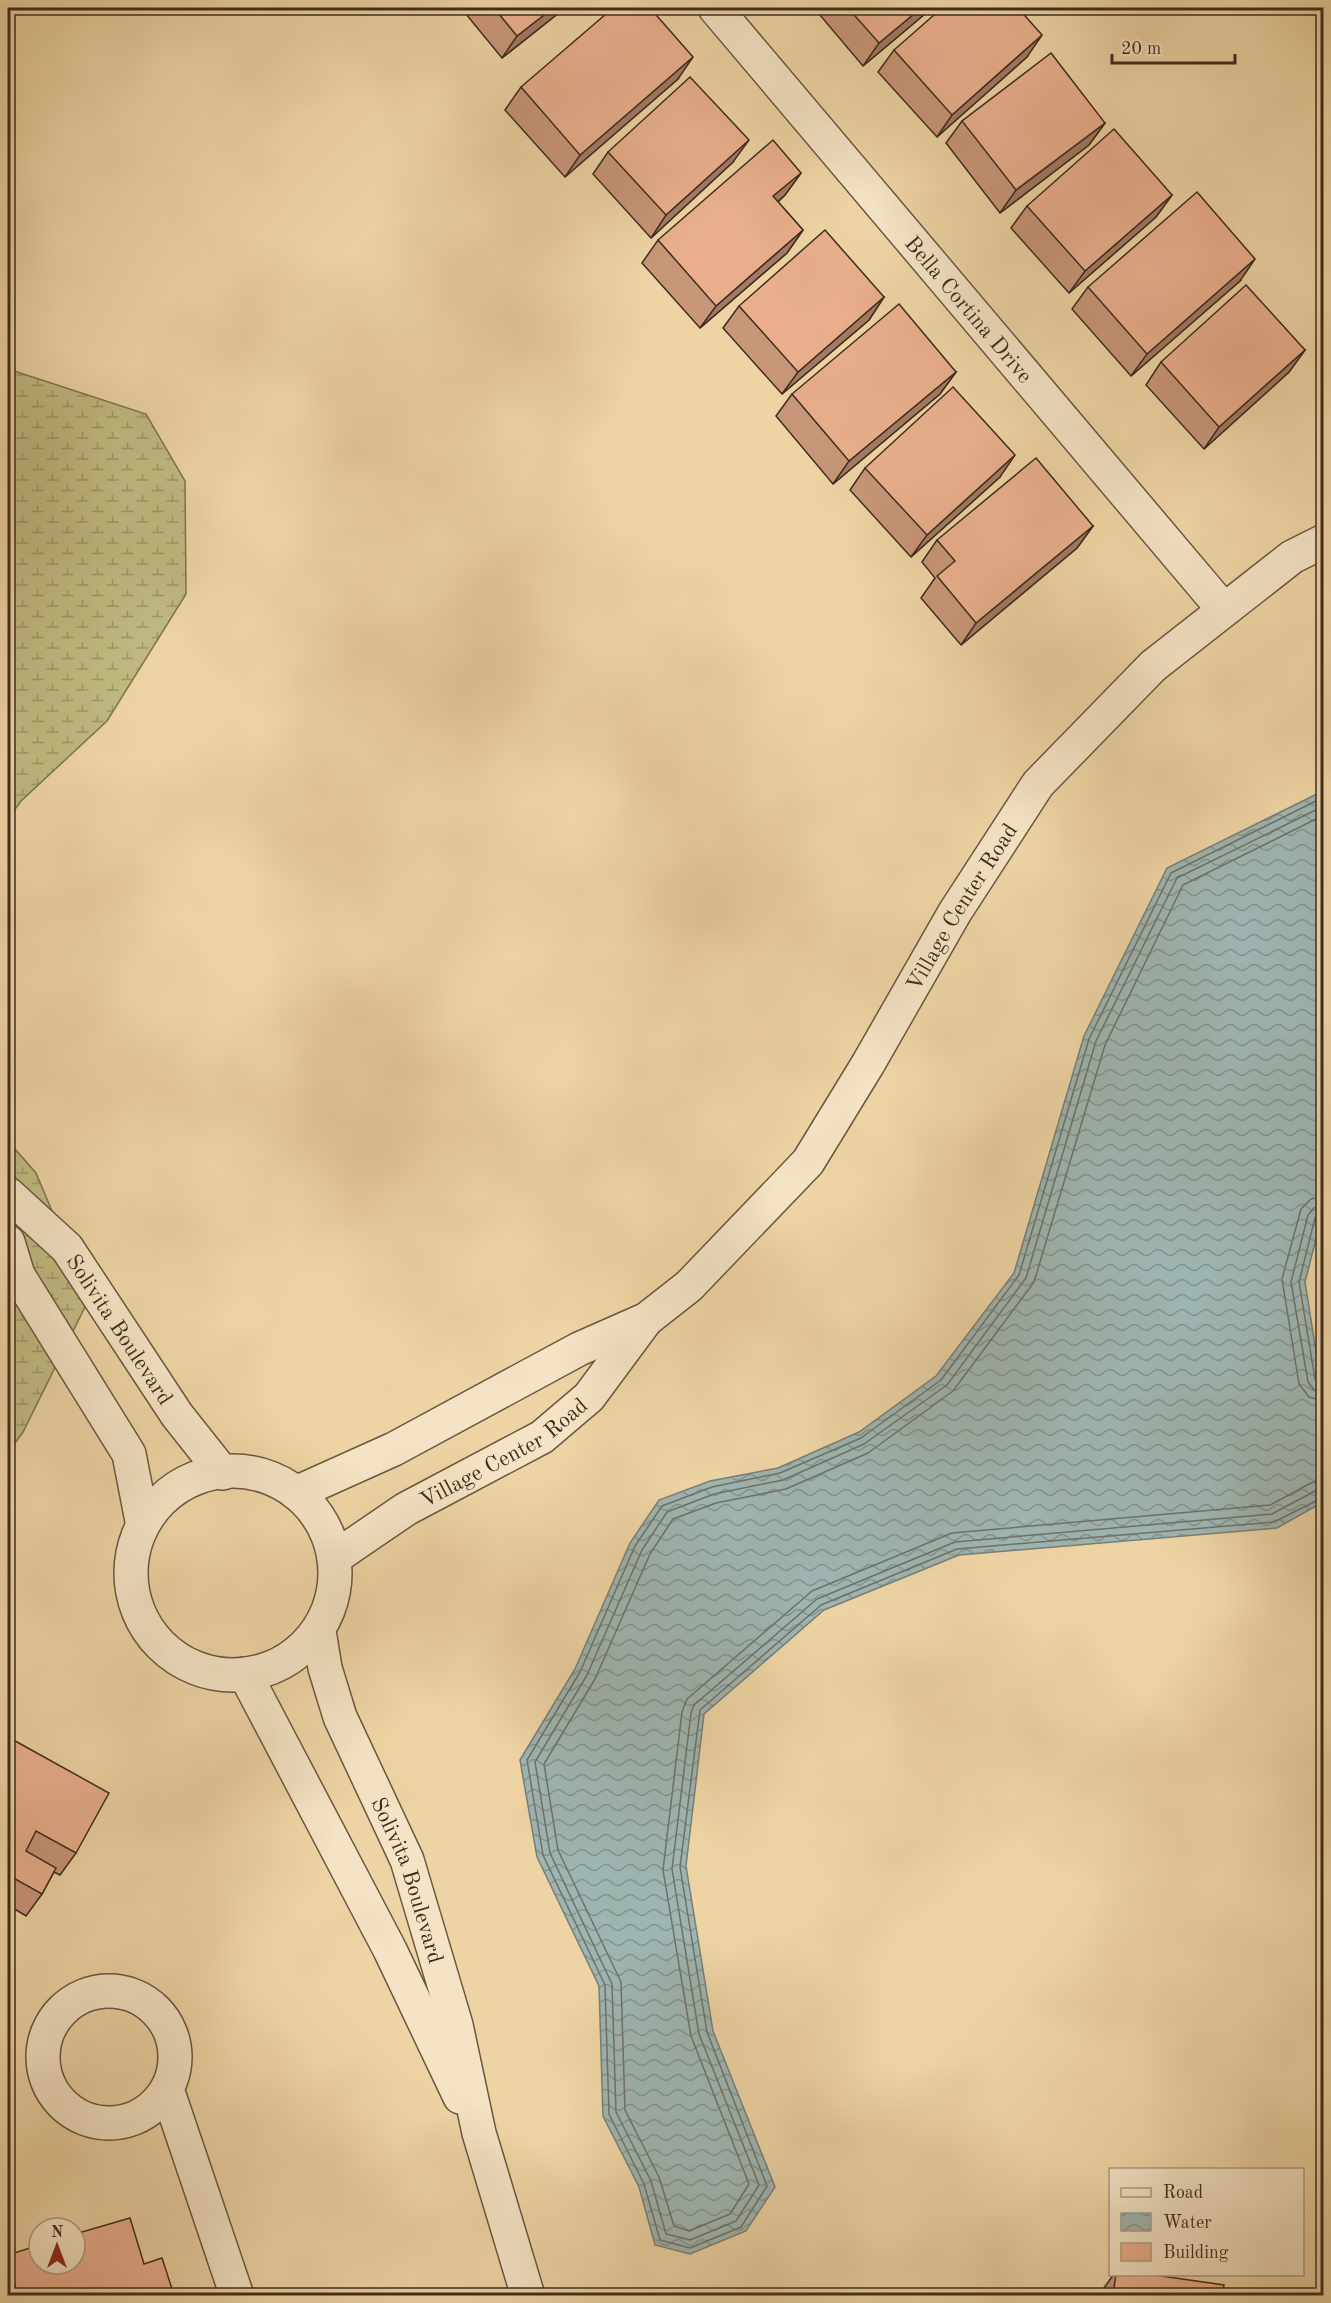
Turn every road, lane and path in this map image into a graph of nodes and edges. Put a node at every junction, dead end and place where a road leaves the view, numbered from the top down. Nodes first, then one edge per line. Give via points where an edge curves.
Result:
1 (715, 8) edge
2 (1323, 541) edge
3 (1224, 610) junction
4 (8, 1194) edge
5 (8, 1242) edge
6 (647, 1319) junction
7 (223, 1473) junction
8 (296, 1493) junction
9 (142, 1521) junction
10 (334, 1558) junction
11 (319, 1631) junction
12 (245, 1674) junction
13 (167, 2089) dead end
14 (479, 2133) junction
15 (237, 2295) edge
16 (528, 2295) edge

1 - 3 street, Bella Cortina Drive
2 - 3 street, Village Center Road via 1292,557
3 - 6 street, Village Center Road via 1153,666 1038,784 955,912 808,1162 689,1286
4 - 7 street, Solivita Boulevard via 67,1248 177,1415
5 - 9 street via 18,1275 129,1454
6 - 8 street, Village Center Road via 579,1349 394,1449
6 - 10 street, Village Center Road via 589,1397 542,1437 406,1509
7 - 8 street via 248,1472 269,1477
7 - 9 street via 208,1474 176,1486
8 - 10 street via 315,1509 332,1536
9 - 12 street via 131,1551 131,1592 147,1630 173,1656 196,1668 227,1676
10 - 11 street via 336,1576
11 - 12 street via 293,1654 260,1672
11 - 14 street, Solivita Boulevard via 340,1717 407,1860 456,2025
12 - 14 street, Solivita Boulevard via 390,1950
13 - 15 street
14 - 16 street, Solivita Boulevard

